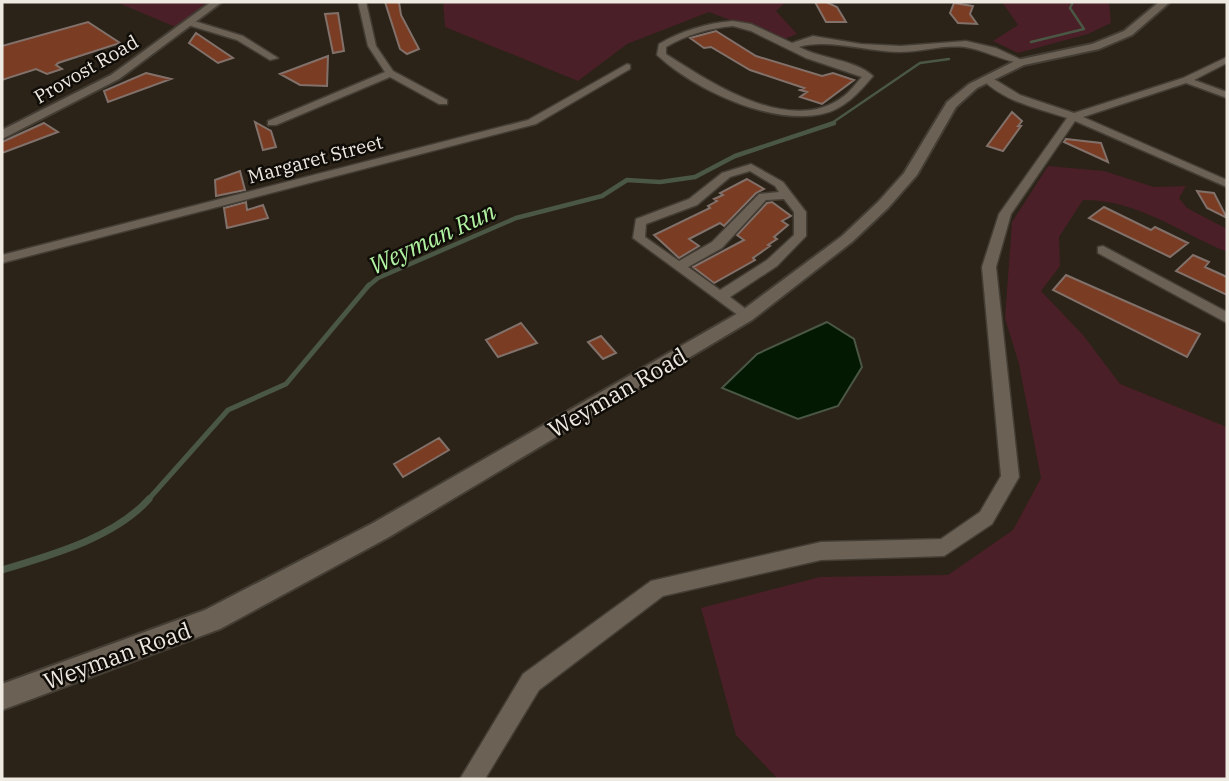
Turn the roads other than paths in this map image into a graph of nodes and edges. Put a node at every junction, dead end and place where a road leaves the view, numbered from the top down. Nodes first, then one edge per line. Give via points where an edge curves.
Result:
1 (217, 2) edge
2 (362, 2) edge
3 (1165, 2) edge
4 (191, 23) junction
5 (821, 40) junction
6 (792, 46) junction
7 (804, 51) junction
8 (273, 58) dead end
9 (1227, 60) edge
10 (1021, 62) junction
11 (627, 67) dead end
12 (390, 73) junction
13 (986, 78) junction
14 (1186, 80) junction
15 (1227, 95) edge
16 (443, 102) dead end
17 (1073, 117) junction
18 (272, 123) dead end
19 (2, 135) edge
20 (1227, 184) edge
21 (787, 195) junction
22 (1103, 250) dead end
23 (2, 259) edge
24 (679, 267) junction
25 (719, 297) junction
26 (746, 316) junction
27 (1227, 318) edge
28 (2, 698) edge
29 (472, 779) edge

1 - 4 street, Provost Road
2 - 12 street via 372,46
3 - 10 street, Weyman Road via 1128,33 1095,47
4 - 8 street via 240,38
4 - 19 street, Provost Road via 115,77
5 - 6 street
5 - 7 street
5 - 10 street via 901,49 966,44
6 - 7 street
6 - 7 street via 740,24 726,24 672,38 662,46 662,55 729,96 800,116 837,107 868,76
9 - 14 street
10 - 13 street, Weyman Road
11 - 23 street, Margaret Street via 532,122
12 - 16 street
12 - 18 street
13 - 17 street via 995,87
13 - 26 street, Weyman Road via 951,105 910,175 883,205 847,239
14 - 15 street
14 - 17 street
17 - 20 street
17 - 29 street via 1005,214 989,267 1010,477 986,518 944,547 821,551 657,588 531,682
21 - 24 street via 762,197 717,245
21 - 24 street via 779,184 751,167 726,175 693,202 640,222 639,238
21 - 25 street via 800,212 800,236 772,263
22 - 27 street
24 - 25 street
25 - 26 street
26 - 28 street, Weyman Road via 382,530 211,620

